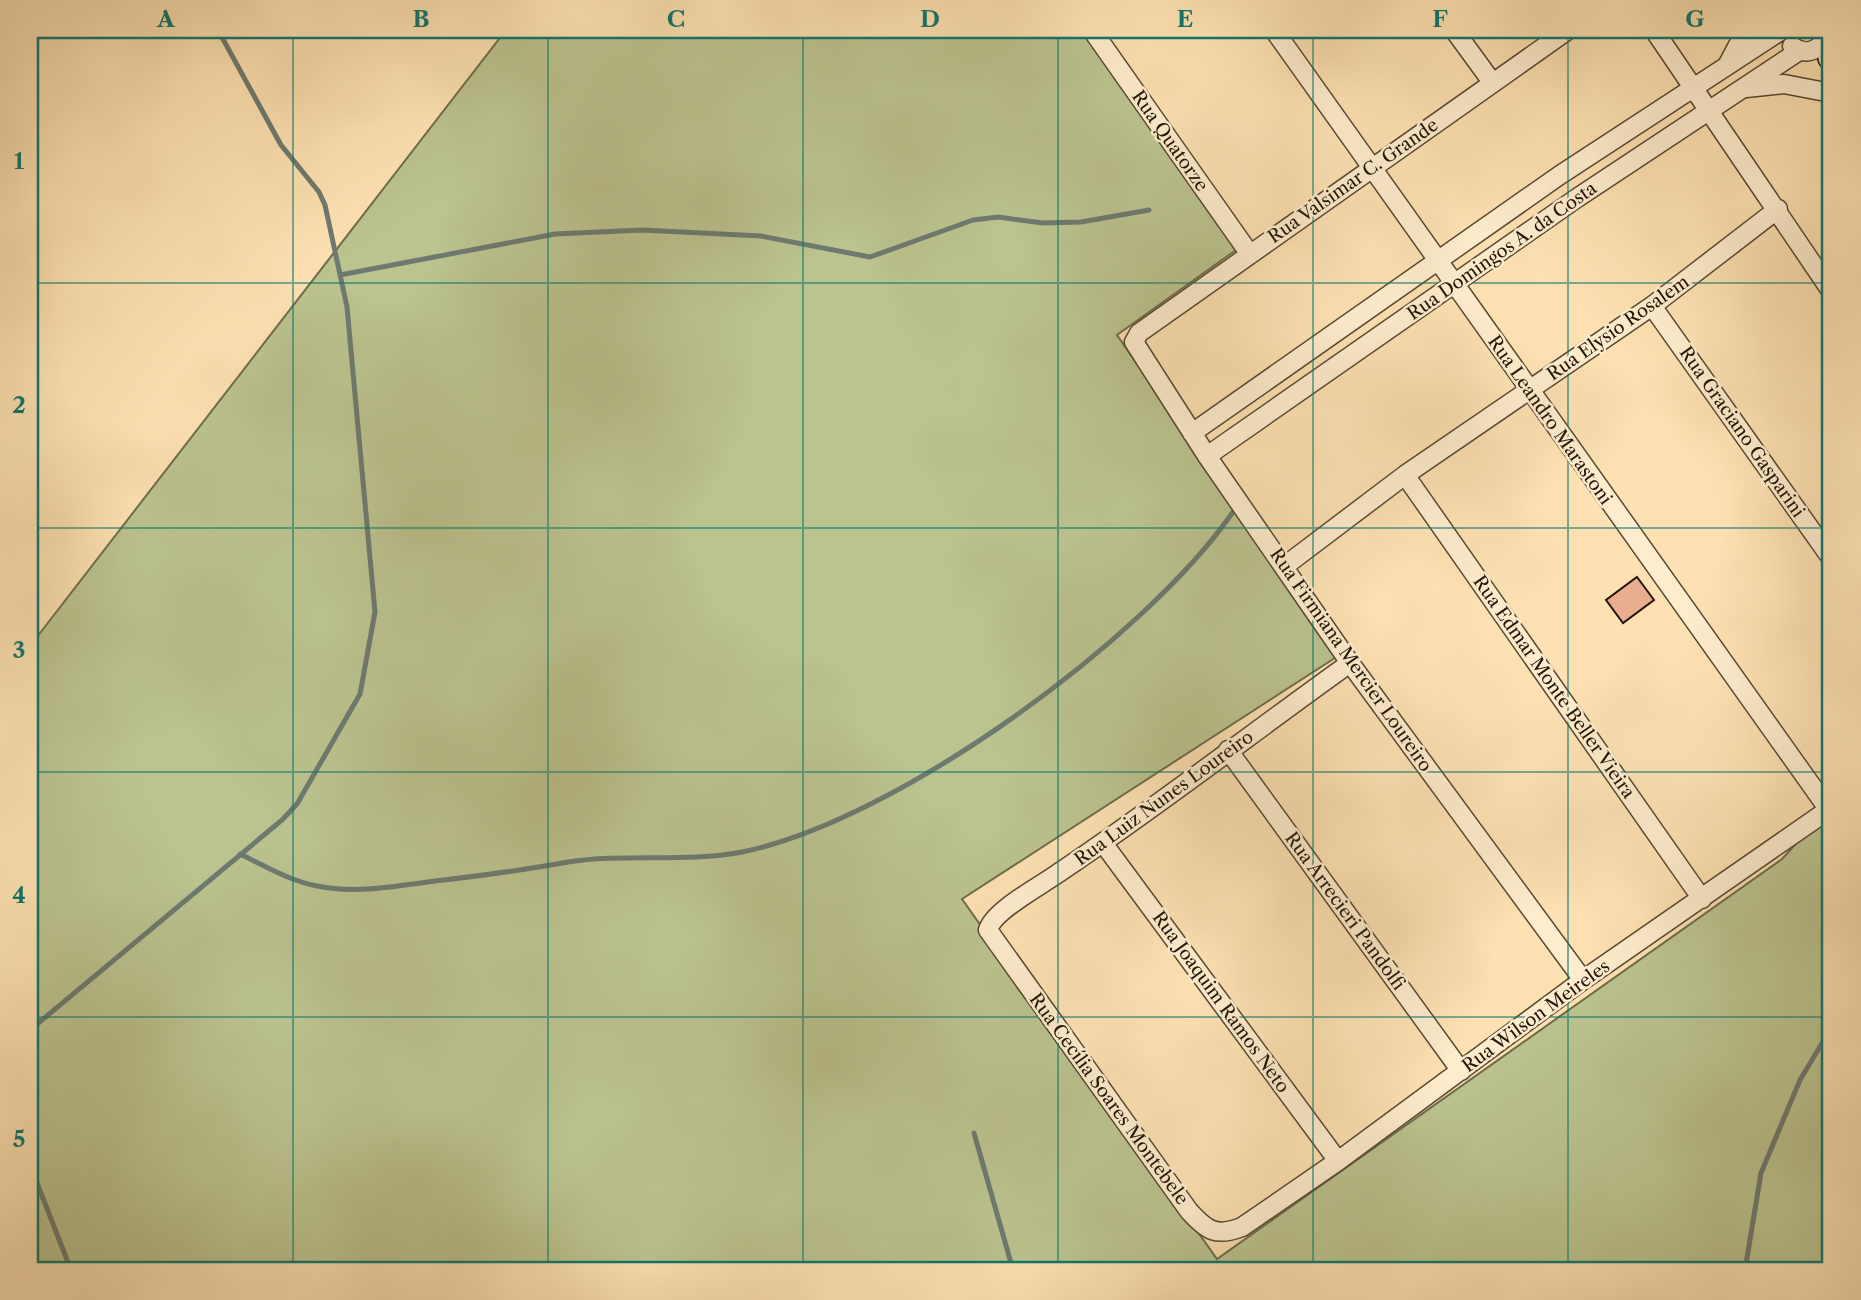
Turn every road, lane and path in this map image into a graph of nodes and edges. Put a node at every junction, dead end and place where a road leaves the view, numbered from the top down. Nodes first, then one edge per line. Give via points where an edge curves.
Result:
1 (1092, 30) edge
2 (1274, 30) edge
3 (1454, 30) edge
4 (1568, 30) edge
5 (1654, 30) edge
6 (1746, 30) edge
7 (1785, 30) edge
8 (1828, 50) edge
9 (1799, 51) junction
10 (1728, 65) junction
11 (1492, 82) junction
12 (1693, 86) junction
13 (1743, 88) junction
14 (1831, 93) edge
15 (1708, 110) junction
16 (1372, 170) junction
17 (1560, 175) junction
18 (1577, 198) junction
19 (1778, 209) junction
20 (1249, 253) junction
21 (1437, 262) junction
22 (1455, 285) junction
23 (1831, 291) edge
24 (1652, 306) junction
25 (1139, 333) joint
26 (1315, 348) junction
27 (1329, 372) junction
28 (1530, 390) junction
29 (1192, 433) junction
30 (1207, 456) junction
31 (1405, 475) junction
32 (1831, 558) edge
33 (1286, 565) junction
34 (1350, 663) junction
35 (1228, 750) junction
36 (1830, 809) edge
37 (1103, 843) junction
38 (1702, 898) junction
39 (992, 937) joint
40 (1583, 981) junction
41 (1461, 1071) junction
42 (1338, 1161) junction
43 (1242, 1227) joint

1 - 20 street, Rua Quatorze
2 - 16 street, Rua Leandro Marastoni
3 - 11 street
4 - 11 street, Rua Valsimar C. Grande
5 - 12 street
6 - 10 street
7 - 9 street via 1790,44
7 - 10 street, Rua Domingos A. da Costa
8 - 9 street, Rua Domingos A. da Costa
9 - 13 street, Rua Domingos A. da Costa
10 - 12 street, Rua Domingos A. da Costa
11 - 16 street, Rua Valsimar C. Grande
12 - 15 street
12 - 17 street, Rua Domingos A. da Costa
13 - 14 street via 1784,84
13 - 15 street, Rua Domingos A. da Costa
15 - 18 street, Rua Domingos A. da Costa
15 - 19 street
16 - 20 street, Rua Valsimar C. Grande
16 - 21 street, Rua Leandro Marastoni
17 - 18 street
17 - 21 street, Rua Domingos A. da Costa
18 - 22 street, Rua Domingos A. da Costa
19 - 23 street
19 - 24 street, Rua Elysio Rosalem
20 - 25 street, Rua Valsimar C. Grande
21 - 22 street, Rua Leandro Marastoni
21 - 26 street, Rua Domingos A. da Costa
22 - 27 street, Rua Domingos A. da Costa
22 - 28 street, Rua Leandro Marastoni
24 - 28 street, Rua Elysio Rosalem
24 - 32 street, Rua Graciano Gasparini
25 - 29 street, Rua Firmiana Mercier Loureiro via 1135,346
26 - 27 street
26 - 29 street, Rua Domingos A. da Costa
27 - 30 street, Rua Domingos A. da Costa
28 - 31 street, Rua Elysio Rosalem
28 - 36 street, Rua Leandro Marastoni
29 - 30 street, Rua Firmiana Mercier Loureiro
30 - 33 street, Rua Firmiana Mercier Loureiro
31 - 33 street, Rua Elysio Rosalem
31 - 38 street, Rua Edmar Monte Beller Vieira
33 - 34 street, Rua Firmiana Mercier Loureiro
34 - 35 street, Rua Luiz Nunes Loureiro
34 - 40 street, Rua Firmiana Mercier Loureiro
35 - 37 street, Rua Luiz Nunes Loureiro
35 - 41 street, Rua Arrecieri Pandolfi
36 - 38 street, Rua Wilson Meireles
37 - 39 street, Rua Luiz Nunes Loureiro via 992,921 988,930
37 - 42 street, Rua Joaquim Ramos Neto
38 - 40 street, Rua Wilson Meireles
39 - 43 street, Rua Cecília Soares Montebele via 1189,1211 1217,1233
40 - 41 street, Rua Wilson Meireles
41 - 42 street, Rua Wilson Meireles
42 - 43 street, Rua Wilson Meireles

